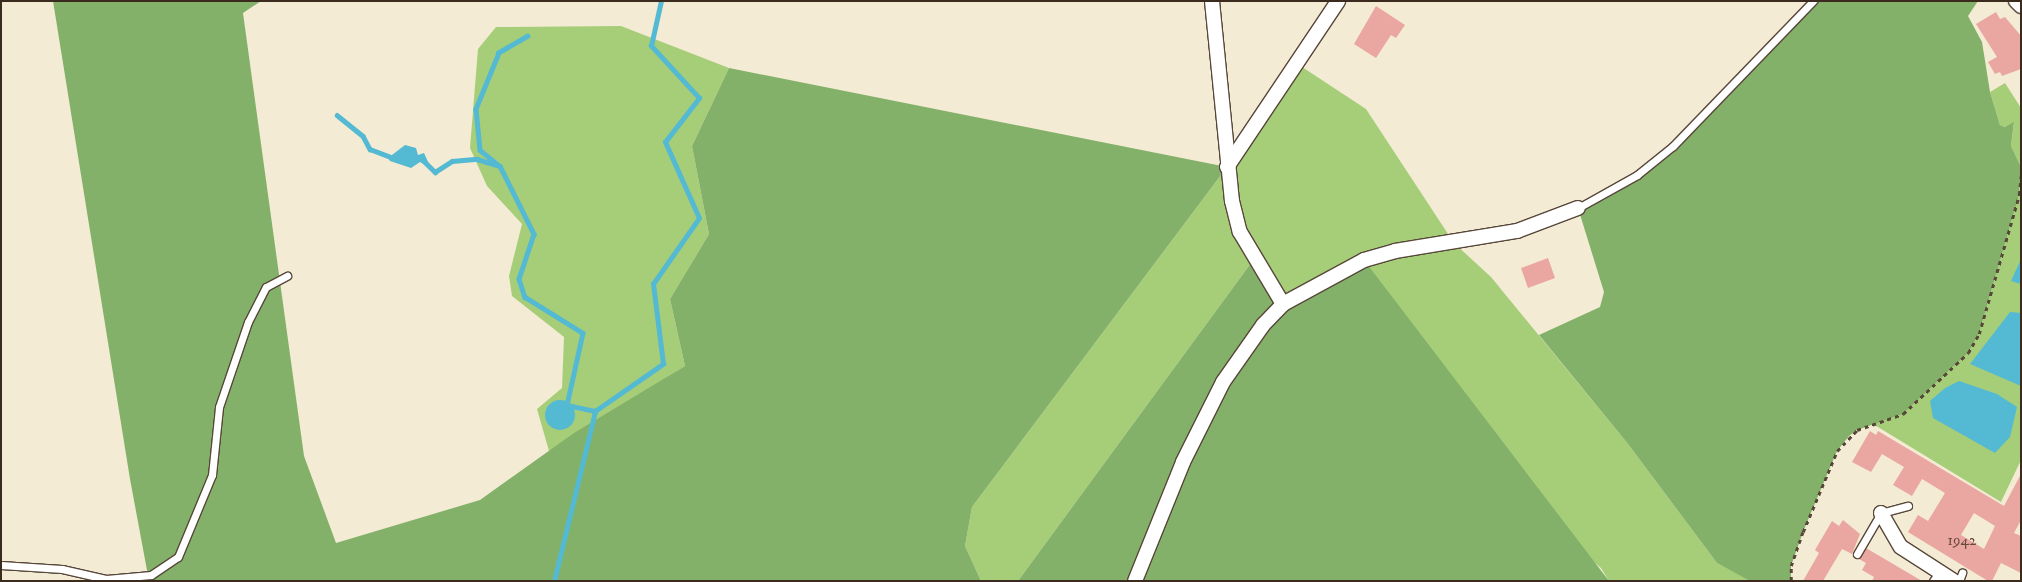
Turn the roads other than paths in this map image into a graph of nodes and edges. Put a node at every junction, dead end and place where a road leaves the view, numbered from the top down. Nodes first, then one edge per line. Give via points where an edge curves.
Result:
1 (1212, 1) edge
2 (1338, 1) edge
3 (1814, 1) edge
4 (2016, 1) edge
5 (2021, 6) edge
6 (1226, 167) junction
7 (1578, 208) joint
8 (287, 276) dead end
9 (1283, 304) junction
10 (1908, 506) dead end
11 (1881, 513) junction
12 (1857, 554) dead end
13 (1, 565) edge
14 (1936, 576) edge
15 (1958, 577) edge
16 (1135, 581) edge
17 (1959, 581) edge

1 - 6 street
2 - 6 street
3 - 7 lane via 1673,146 1637,174
4 - 5 street
6 - 9 street via 1240,232
7 - 9 street via 1517,231 1395,250 1364,260
8 - 13 lane via 266,287 248,322 219,407 212,475 178,557 151,575 106,579 62,569
9 - 16 street via 1243,350 1223,382 1183,462
10 - 11 lane
11 - 12 lane
11 - 14 street via 1901,547
14 - 15 street
15 - 17 lane

